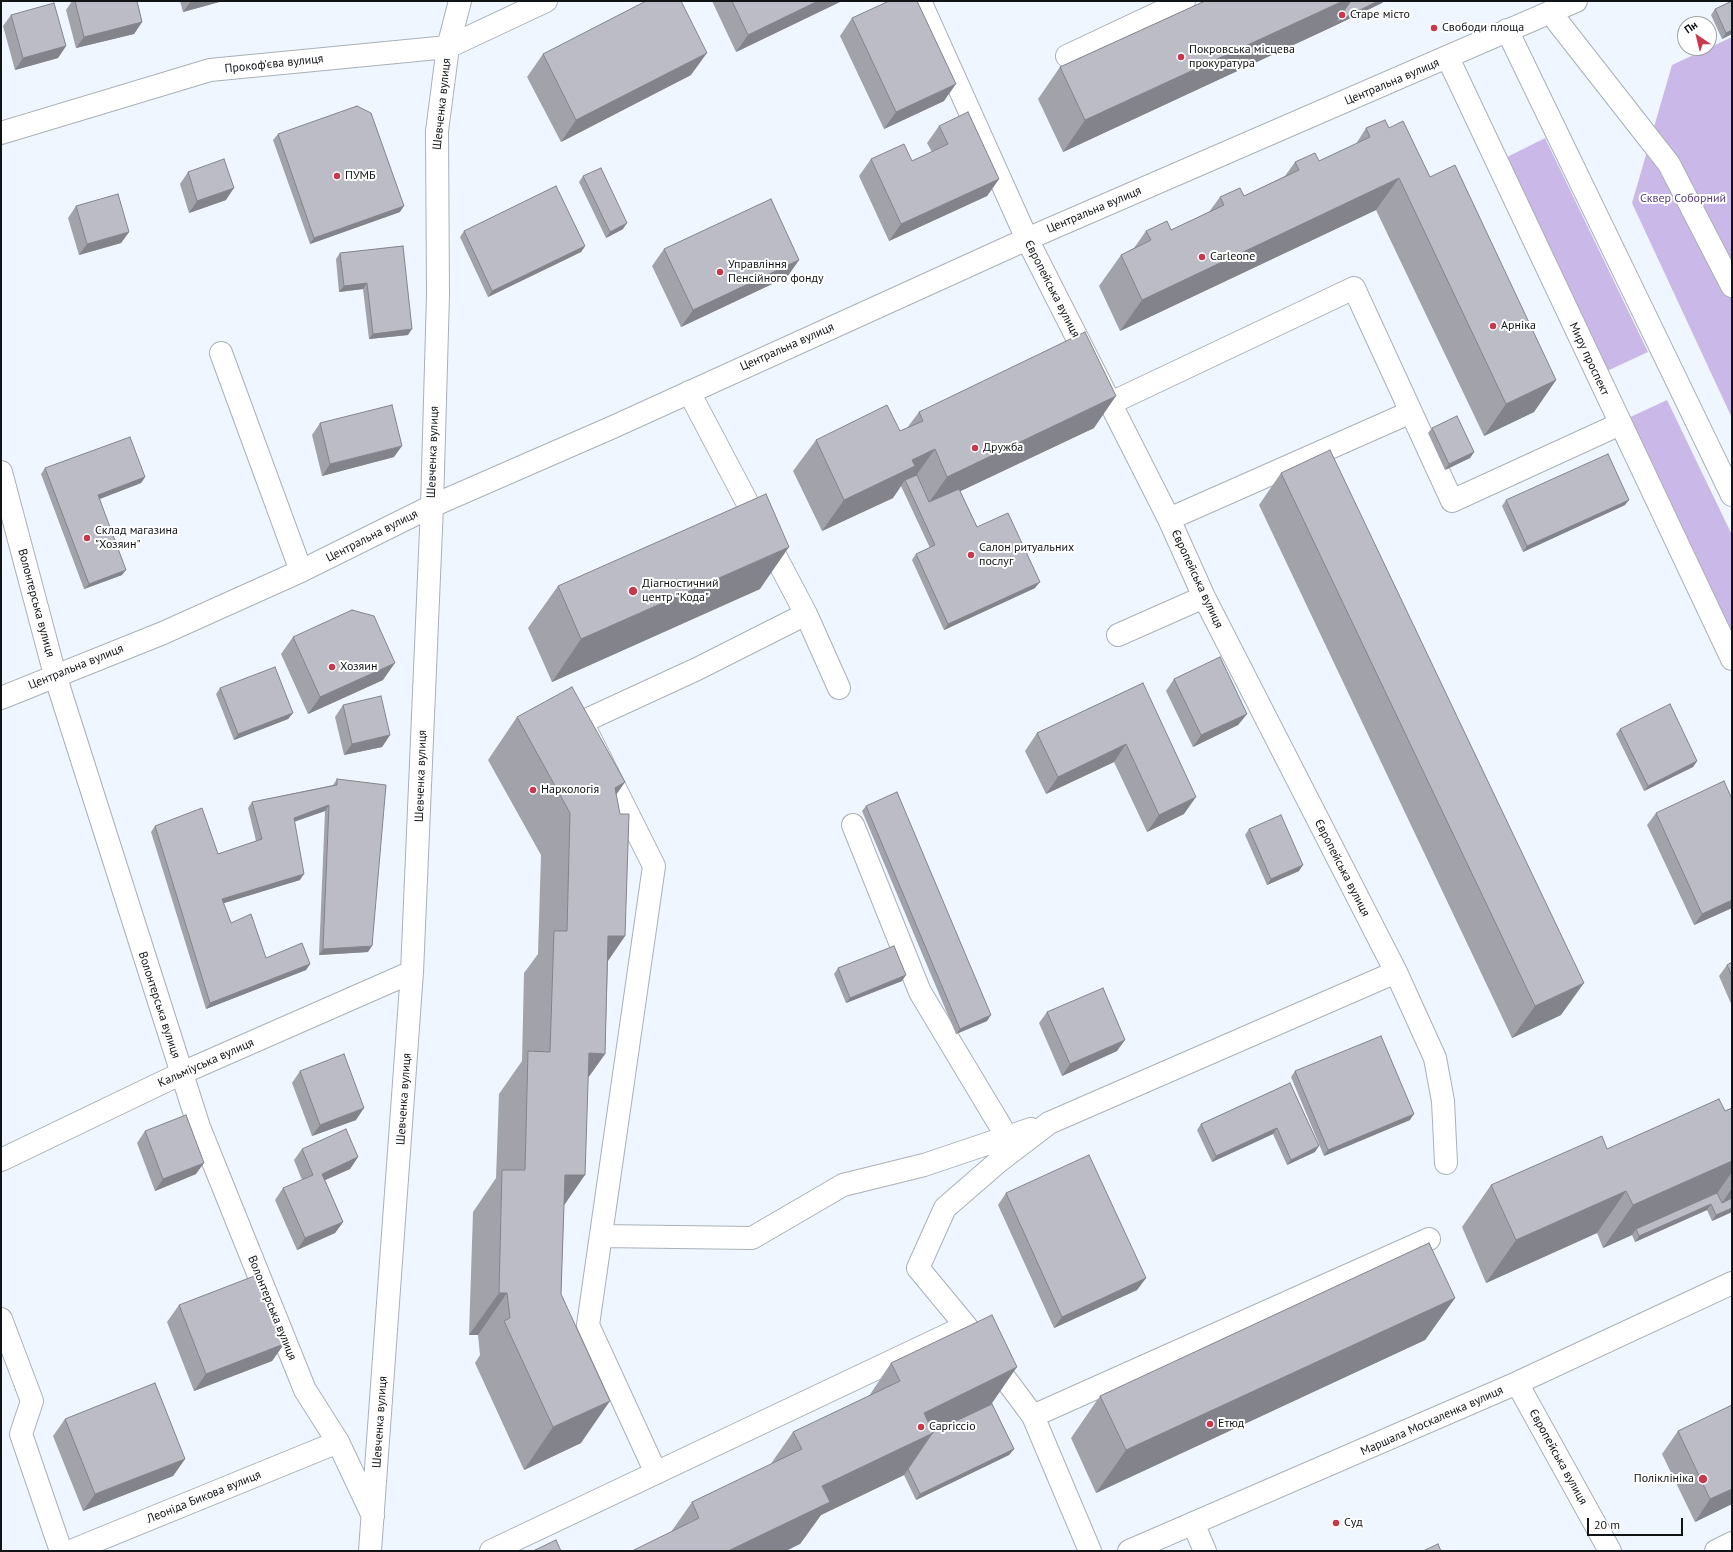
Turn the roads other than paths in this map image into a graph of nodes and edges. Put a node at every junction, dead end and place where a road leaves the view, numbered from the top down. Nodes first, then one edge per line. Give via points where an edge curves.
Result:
1 (460, 1) edge
2 (546, 1) edge
3 (920, 1) edge
4 (1184, 1) edge
5 (1576, 1) edge
6 (1550, 12) junction
7 (1507, 30) junction
8 (448, 46) junction
9 (1067, 56) dead end
10 (1448, 58) junction
11 (1, 133) edge
12 (1026, 239) junction
13 (1732, 286) edge
14 (221, 353) dead end
15 (689, 392) junction
16 (1111, 403) junction
17 (1411, 412) junction
18 (1620, 424) junction
19 (1, 472) edge
20 (1732, 495) edge
21 (432, 506) junction
22 (1169, 519) junction
23 (302, 571) junction
24 (1204, 597) junction
25 (806, 614) junction
26 (1118, 635) dead end
27 (1732, 659) edge
28 (55, 675) junction
29 (839, 688) dead end
30 (1, 698) edge
31 (853, 825) dead end
32 (412, 972) junction
33 (1396, 972) junction
34 (182, 1073) junction
35 (1049, 1123) junction
36 (1006, 1137) junction
37 (1, 1160) edge
38 (1446, 1163) dead end
39 (601, 1236) junction
40 (1429, 1239) dead end
41 (1732, 1283) edge
42 (1, 1319) edge
43 (966, 1326) junction
44 (1518, 1383) junction
45 (1033, 1416) junction
46 (338, 1442) junction
47 (656, 1473) junction
48 (373, 1516) junction
49 (1193, 1523) junction
50 (1732, 1543) edge
51 (61, 1551) edge
52 (71, 1551) edge
53 (370, 1551) edge
54 (491, 1551) edge
55 (1090, 1551) edge
56 (1129, 1551) edge
57 (1205, 1551) edge
58 (1610, 1551) edge
59 (1716, 1551) edge

1 - 8 street, Шевченка вулиця
2 - 8 street, Прокоф'єва вулиця
3 - 12 street, Європейська вулиця
4 - 9 street
5 - 6 street, Центральна вулиця
6 - 7 street, Центральна вулиця
6 - 13 street via 1669,164
7 - 10 street, Центральна вулиця
7 - 20 street
8 - 11 street, Прокоф'єва вулиця via 210,70
8 - 21 street, Шевченка вулиця via 437,131 438,295
10 - 12 street, Центральна вулиця
10 - 18 street, Миру проспект
12 - 15 street, Центральна вулиця
12 - 16 street, Європейська вулиця
14 - 23 street
15 - 21 street, Центральна вулиця
15 - 25 street
16 - 17 street via 1354,288
16 - 22 street, Європейська вулиця
17 - 18 street via 1452,500
17 - 22 street
18 - 27 street, Миру проспект
19 - 28 street, Волонтерська вулиця
21 - 23 street, Центральна вулиця
21 - 32 street, Шевченка вулиця
22 - 24 street, Європейська вулиця
23 - 28 street, Центральна вулиця via 163,633
24 - 26 street
24 - 33 street, Європейська вулиця
25 - 29 street
25 - 39 street via 697,669 582,722 654,866
28 - 30 street, Центральна вулиця
28 - 34 street, Волонтерська вулиця
31 - 36 street via 920,992
32 - 34 street, Кальміуська вулиця
32 - 48 street, Шевченка вулиця
33 - 35 street
33 - 38 street, Європейська вулиця via 1435,1058 1443,1101
34 - 37 street, Кальміуська вулиця
34 - 46 street, Волонтерська вулиця via 198,1127 305,1390
35 - 36 street
35 - 43 street via 998,1162 945,1208 918,1268
36 - 39 street via 924,1165 843,1185 752,1238
39 - 47 street via 588,1324
40 - 45 street
41 - 44 street, Маршала Москаленка вулиця
42 - 51 street via 32,1401 21,1434
43 - 45 street
43 - 47 street
44 - 49 street, Маршала Москаленка вулиця
44 - 58 street, Європейська вулиця
45 - 55 street
46 - 48 street, Волонтерська вулиця
46 - 52 street, Леоніда Бикова вулиця
47 - 54 street
48 - 53 street, Шевченка вулиця
49 - 56 street, Маршала Москаленка вулиця
49 - 57 street
50 - 59 street

